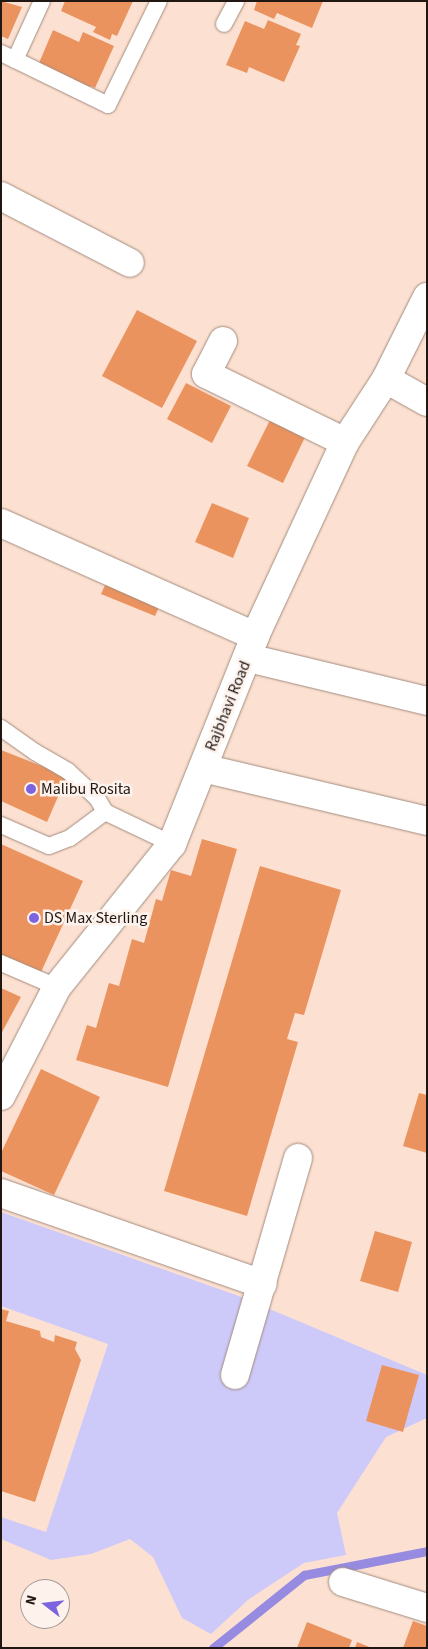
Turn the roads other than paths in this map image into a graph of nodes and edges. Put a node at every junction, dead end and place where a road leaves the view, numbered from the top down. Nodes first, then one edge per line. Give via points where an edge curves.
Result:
1 (42, 1) edge
2 (159, 1) edge
3 (236, 1) edge
4 (224, 24) dead end
5 (8, 56) edge
6 (1, 196) edge
7 (130, 263) dead end
8 (427, 297) edge
9 (223, 341) dead end
10 (386, 379) junction
11 (427, 402) edge
12 (345, 442) junction
13 (1, 523) edge
14 (252, 647) junction
15 (427, 701) edge
16 (1, 728) edge
17 (203, 768) junction
18 (105, 812) junction
19 (427, 821) edge
20 (1, 825) edge
21 (172, 844) junction
22 (1, 963) edge
23 (57, 987) junction
24 (1, 1096) edge
25 (298, 1158) dead end
26 (1, 1193) edge
27 (263, 1284) junction
28 (235, 1375) dead end
29 (343, 1582) dead end
30 (427, 1608) edge

1 - 5 lane
2 - 5 lane via 108,105
3 - 4 lane
6 - 7 street
8 - 10 street, Rajbhavi Road
9 - 12 street via 206,374
10 - 11 street
10 - 12 street, Rajbhavi Road
12 - 14 street, Rajbhavi Road
13 - 14 street
14 - 15 street
14 - 17 street, Rajbhavi Road
16 - 18 lane via 68,771 97,798
17 - 19 street
17 - 21 street, Rajbhavi Road
18 - 20 lane via 70,838 49,846
18 - 21 lane
21 - 23 street, Rajbhavi Road
22 - 23 lane
23 - 24 street, Rajbhavi Road
25 - 27 street
26 - 27 street
27 - 28 street
29 - 30 street

